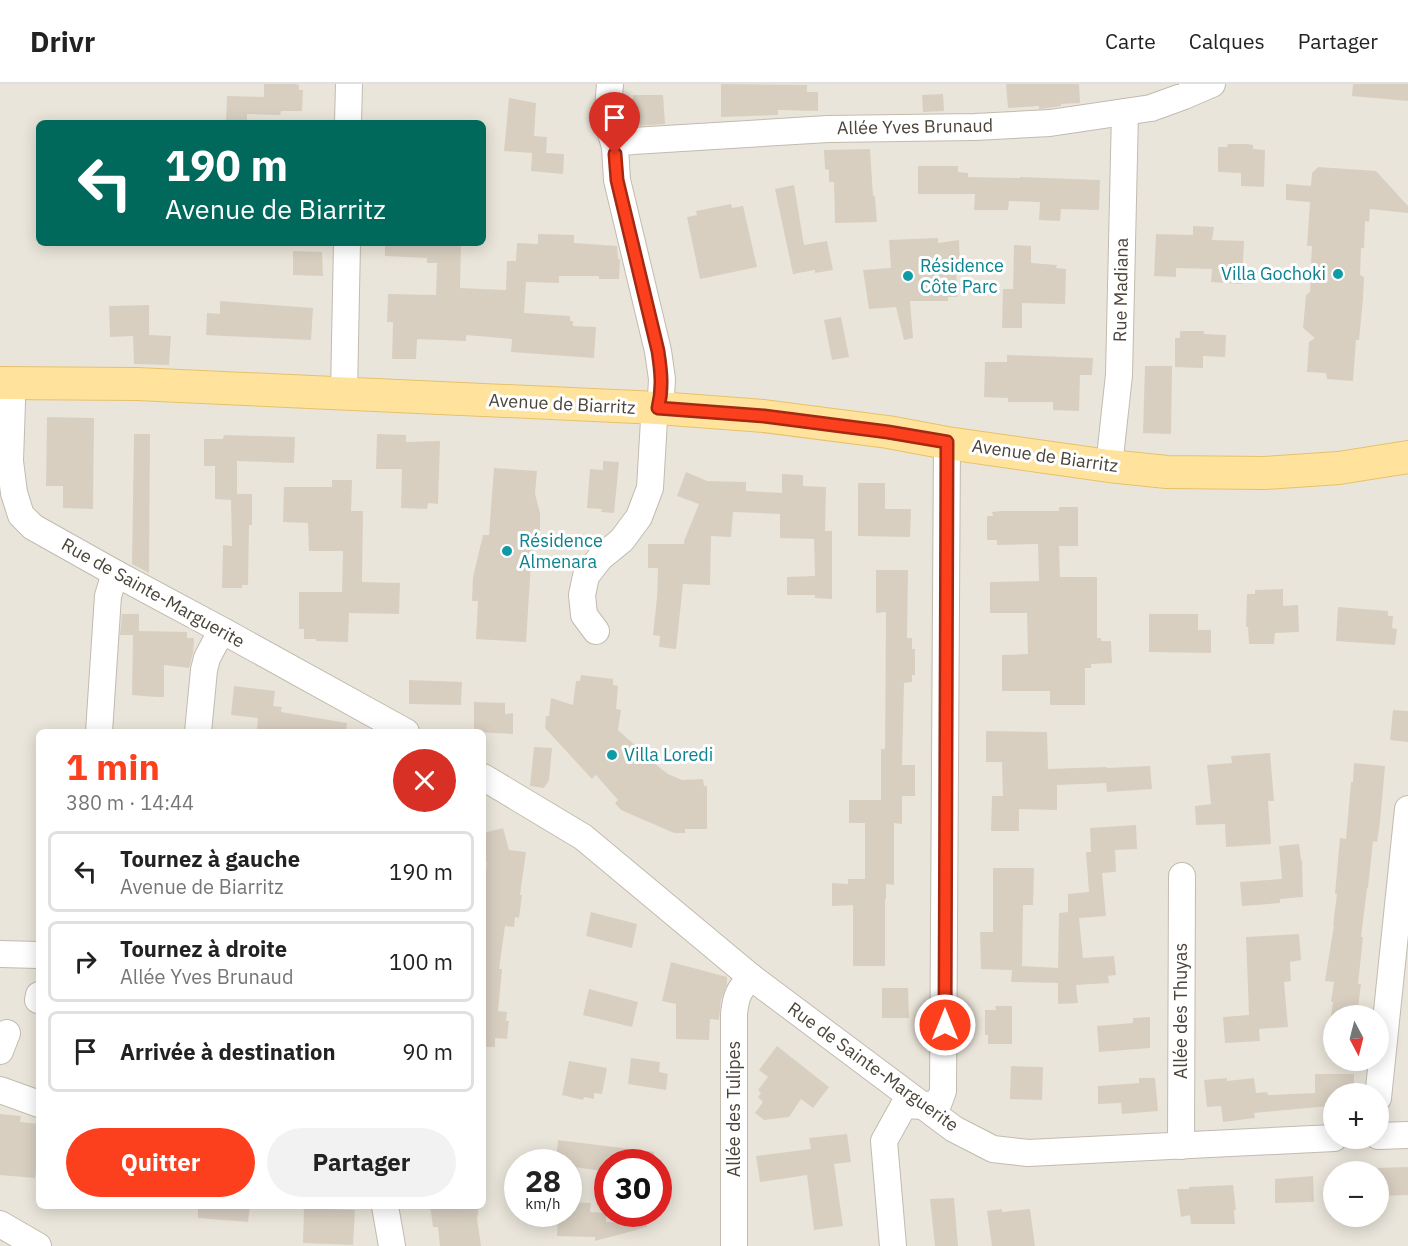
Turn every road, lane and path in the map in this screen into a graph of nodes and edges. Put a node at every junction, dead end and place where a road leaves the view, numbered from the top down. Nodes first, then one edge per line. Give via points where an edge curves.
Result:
1 (350, 84) edge
2 (610, 84) edge
3 (1212, 84) edge
4 (1125, 112) junction
5 (348, 120) edge
6 (615, 147) junction
7 (347, 246) edge
8 (6, 383) edge
9 (344, 393) junction
10 (658, 408) junction
11 (947, 442) junction
12 (1408, 457) edge
13 (1109, 466) junction
14 (115, 573) junction
15 (597, 631) dead end
16 (225, 632) junction
17 (99, 729) edge
18 (198, 729) edge
19 (401, 729) edge
20 (486, 779) edge
21 (1408, 809) edge
22 (1182, 876) dead end
23 (0, 954) edge
24 (36, 955) edge
25 (752, 977) junction
26 (1380, 1083) edge
27 (0, 1090) edge
28 (36, 1103) edge
29 (924, 1106) junction
30 (1408, 1135) edge
31 (1389, 1136) edge
32 (1323, 1139) edge
33 (1181, 1146) junction
34 (386, 1209) edge
35 (0, 1224) edge
36 (38, 1246) edge
37 (392, 1246) edge
38 (734, 1246) edge
39 (894, 1246) edge

1 - 5 street
2 - 6 street via 608,120
3 - 4 street, Allée Yves Brunaud via 1151,108
4 - 6 street, Allée Yves Brunaud via 1050,123 828,129 633,141
4 - 13 street, Rue Madiana via 1119,375
6 - 10 street via 617,180 658,351 662,379
7 - 9 street
8 - 9 main road, Avenue de Biarritz
8 - 14 street, Rue de Sainte-Marguerite via 12,402 10,461 21,515 33,527
9 - 10 main road, Avenue de Biarritz
10 - 11 main road, Avenue de Biarritz via 764,416
10 - 15 street via 650,488 639,517 586,576 582,595 584,615
11 - 13 main road, Avenue de Biarritz
11 - 29 street via 944,1091 939,1102
12 - 13 main road, Avenue de Biarritz via 1338,468 1264,473 1167,472
14 - 16 street, Rue de Sainte-Marguerite
14 - 17 street via 108,596
16 - 18 street via 207,657
16 - 19 street, Rue de Sainte-Marguerite
20 - 25 street, Rue de Sainte-Marguerite via 583,837
21 - 26 street
22 - 33 street, Allée des Thuyas
23 - 24 street
25 - 29 street, Rue de Sainte-Marguerite
25 - 38 street, Allée des Tulipes via 736,998 734,1014
27 - 28 street
29 - 33 street, Rue de Sainte-Marguerite via 954,1129 993,1149 1028,1154
29 - 39 street via 904,1105 884,1141
30 - 31 street
32 - 33 street, Rue de Sainte-Marguerite
34 - 37 street
35 - 36 street

